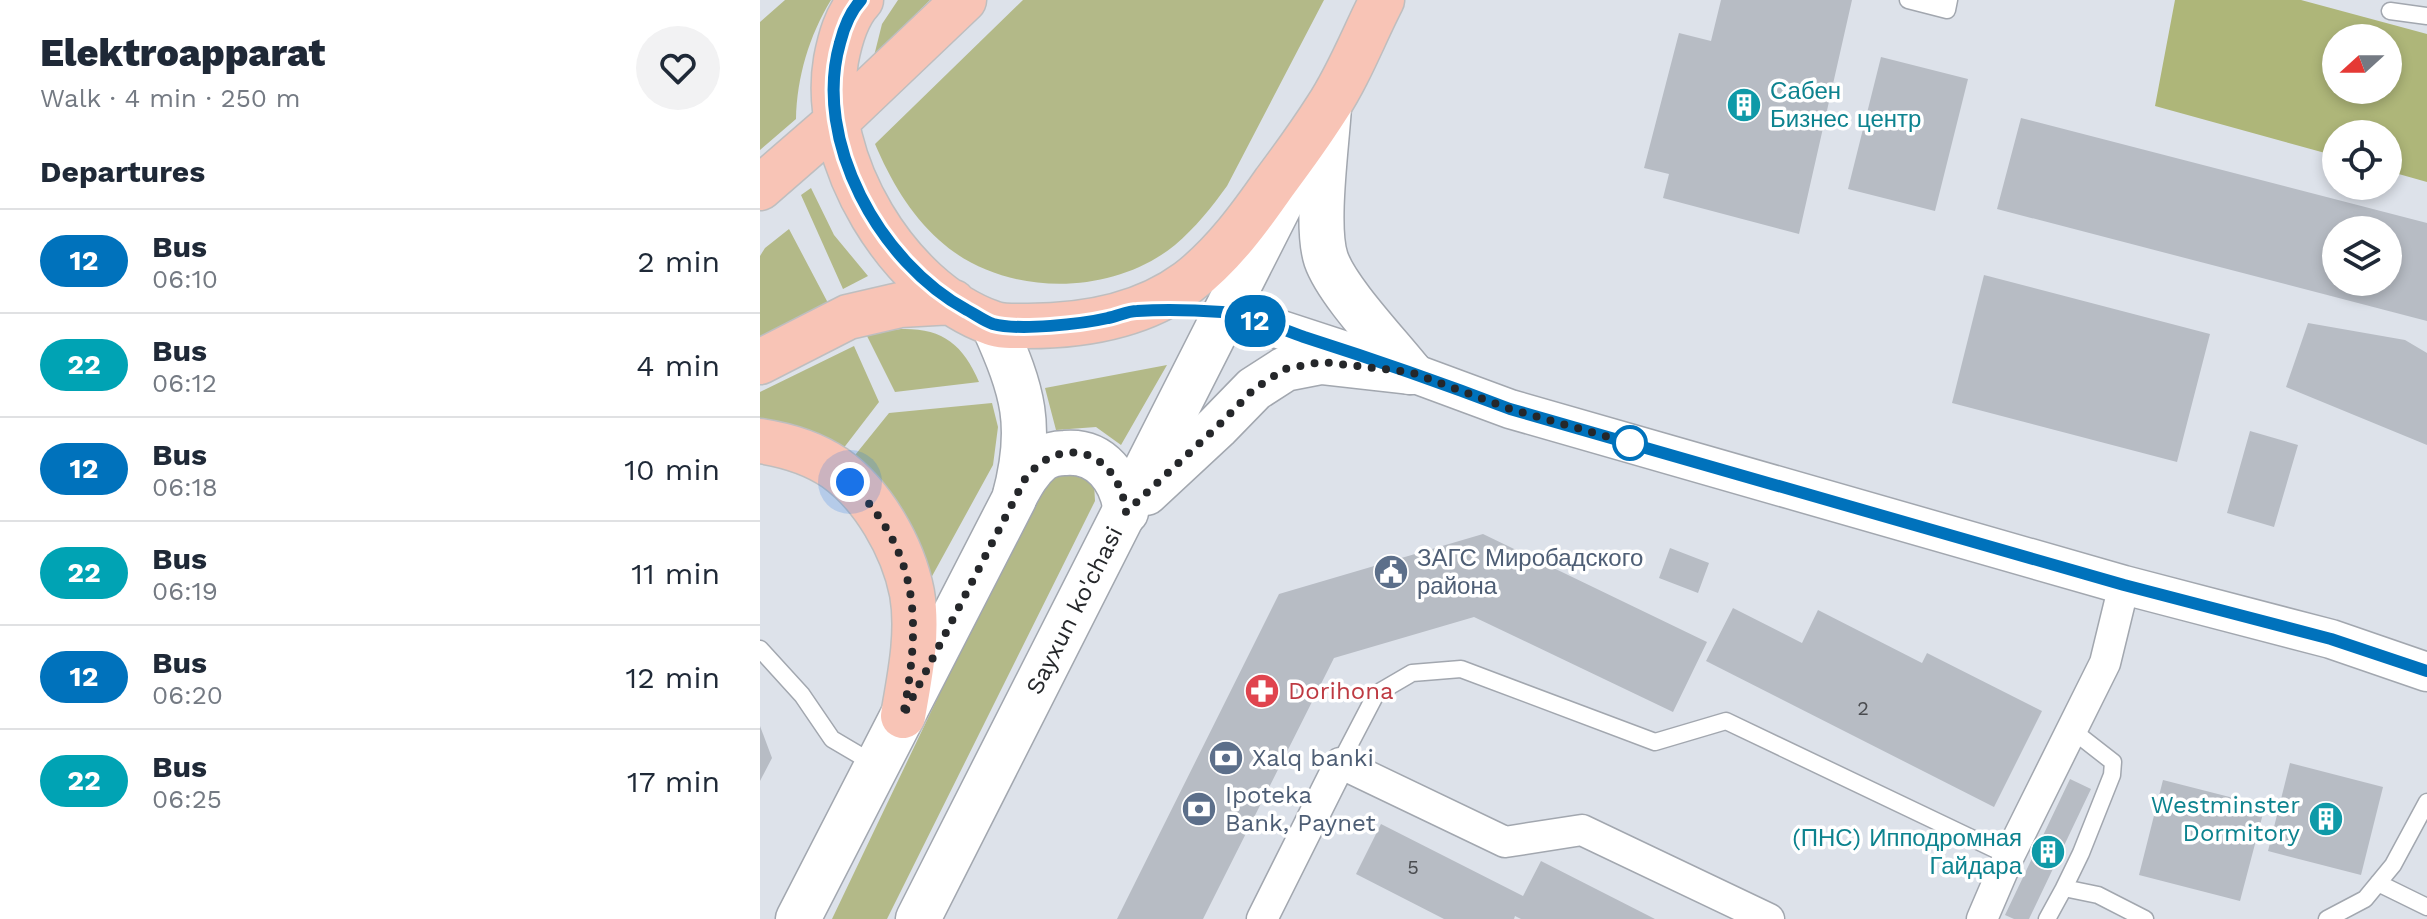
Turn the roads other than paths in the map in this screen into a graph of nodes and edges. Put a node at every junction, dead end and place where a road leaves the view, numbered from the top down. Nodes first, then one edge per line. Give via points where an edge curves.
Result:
1 (861, 0) edge
2 (964, 0) edge
3 (1382, 0) edge
4 (1908, 0) edge
5 (1949, 0) edge
6 (2390, 11) dead end
7 (2427, 16) edge
8 (1329, 106) junction
9 (837, 121) junction
10 (760, 188) edge
11 (953, 302) junction
12 (1135, 311) junction
13 (1226, 312) junction
14 (993, 324) junction
15 (760, 362) edge
16 (1410, 372) junction
17 (760, 441) edge
18 (1014, 499) junction
19 (1126, 512) junction
20 (2124, 585) junction
21 (760, 649) edge
22 (2427, 672) edge
23 (903, 716) junction
24 (2072, 730) junction
25 (1340, 763) junction
26 (878, 766) junction
27 (2427, 802) edge
28 (2009, 856) junction
29 (2378, 883) junction
30 (2064, 888) junction
31 (2427, 907) edge
32 (798, 919) edge
33 (918, 919) edge
34 (1262, 919) edge
35 (1769, 919) edge
36 (1982, 919) edge
37 (2047, 919) edge
38 (2145, 919) edge
39 (2327, 919) edge

1 - 9 main road via 837,52
2 - 9 main road
3 - 8 main road, Sayxun ko'chasi
4 - 5 lane via 1947,10
6 - 7 lane
8 - 12 main road via 1216,257 1164,298
8 - 13 main road, Sayxun ko'chasi
8 - 16 main road via 1322,232 1326,257 1335,278
9 - 10 main road
9 - 11 main road via 861,197 877,225 914,271
11 - 14 main road
11 - 15 main road via 900,305 848,317
12 - 13 main road
12 - 14 main road via 1062,324
13 - 16 street
13 - 19 main road, Sayxun ko'chasi
14 - 18 main road via 1014,371 1025,420
16 - 19 main road via 1321,362 1285,369 1254,389
16 - 20 street via 1510,409
17 - 23 main road via 803,452 836,469 868,502 894,542 914,610
18 - 19 main road via 1041,460 1078,453 1111,472
18 - 23 main road
19 - 33 main road, Sayxun ko'chasi
20 - 22 street via 2331,639
20 - 24 street via 2105,663
21 - 26 lane via 802,695 832,739
23 - 26 main road
24 - 28 street
24 - 30 lane via 2113,762
25 - 28 lane via 1376,694 1412,673 1461,669 1655,742 1726,721
25 - 34 street
25 - 35 street via 1505,842 1582,830
26 - 32 main road
27 - 29 lane
28 - 36 street
29 - 31 lane
29 - 39 lane via 2365,899
30 - 37 lane
30 - 38 lane via 2098,895

